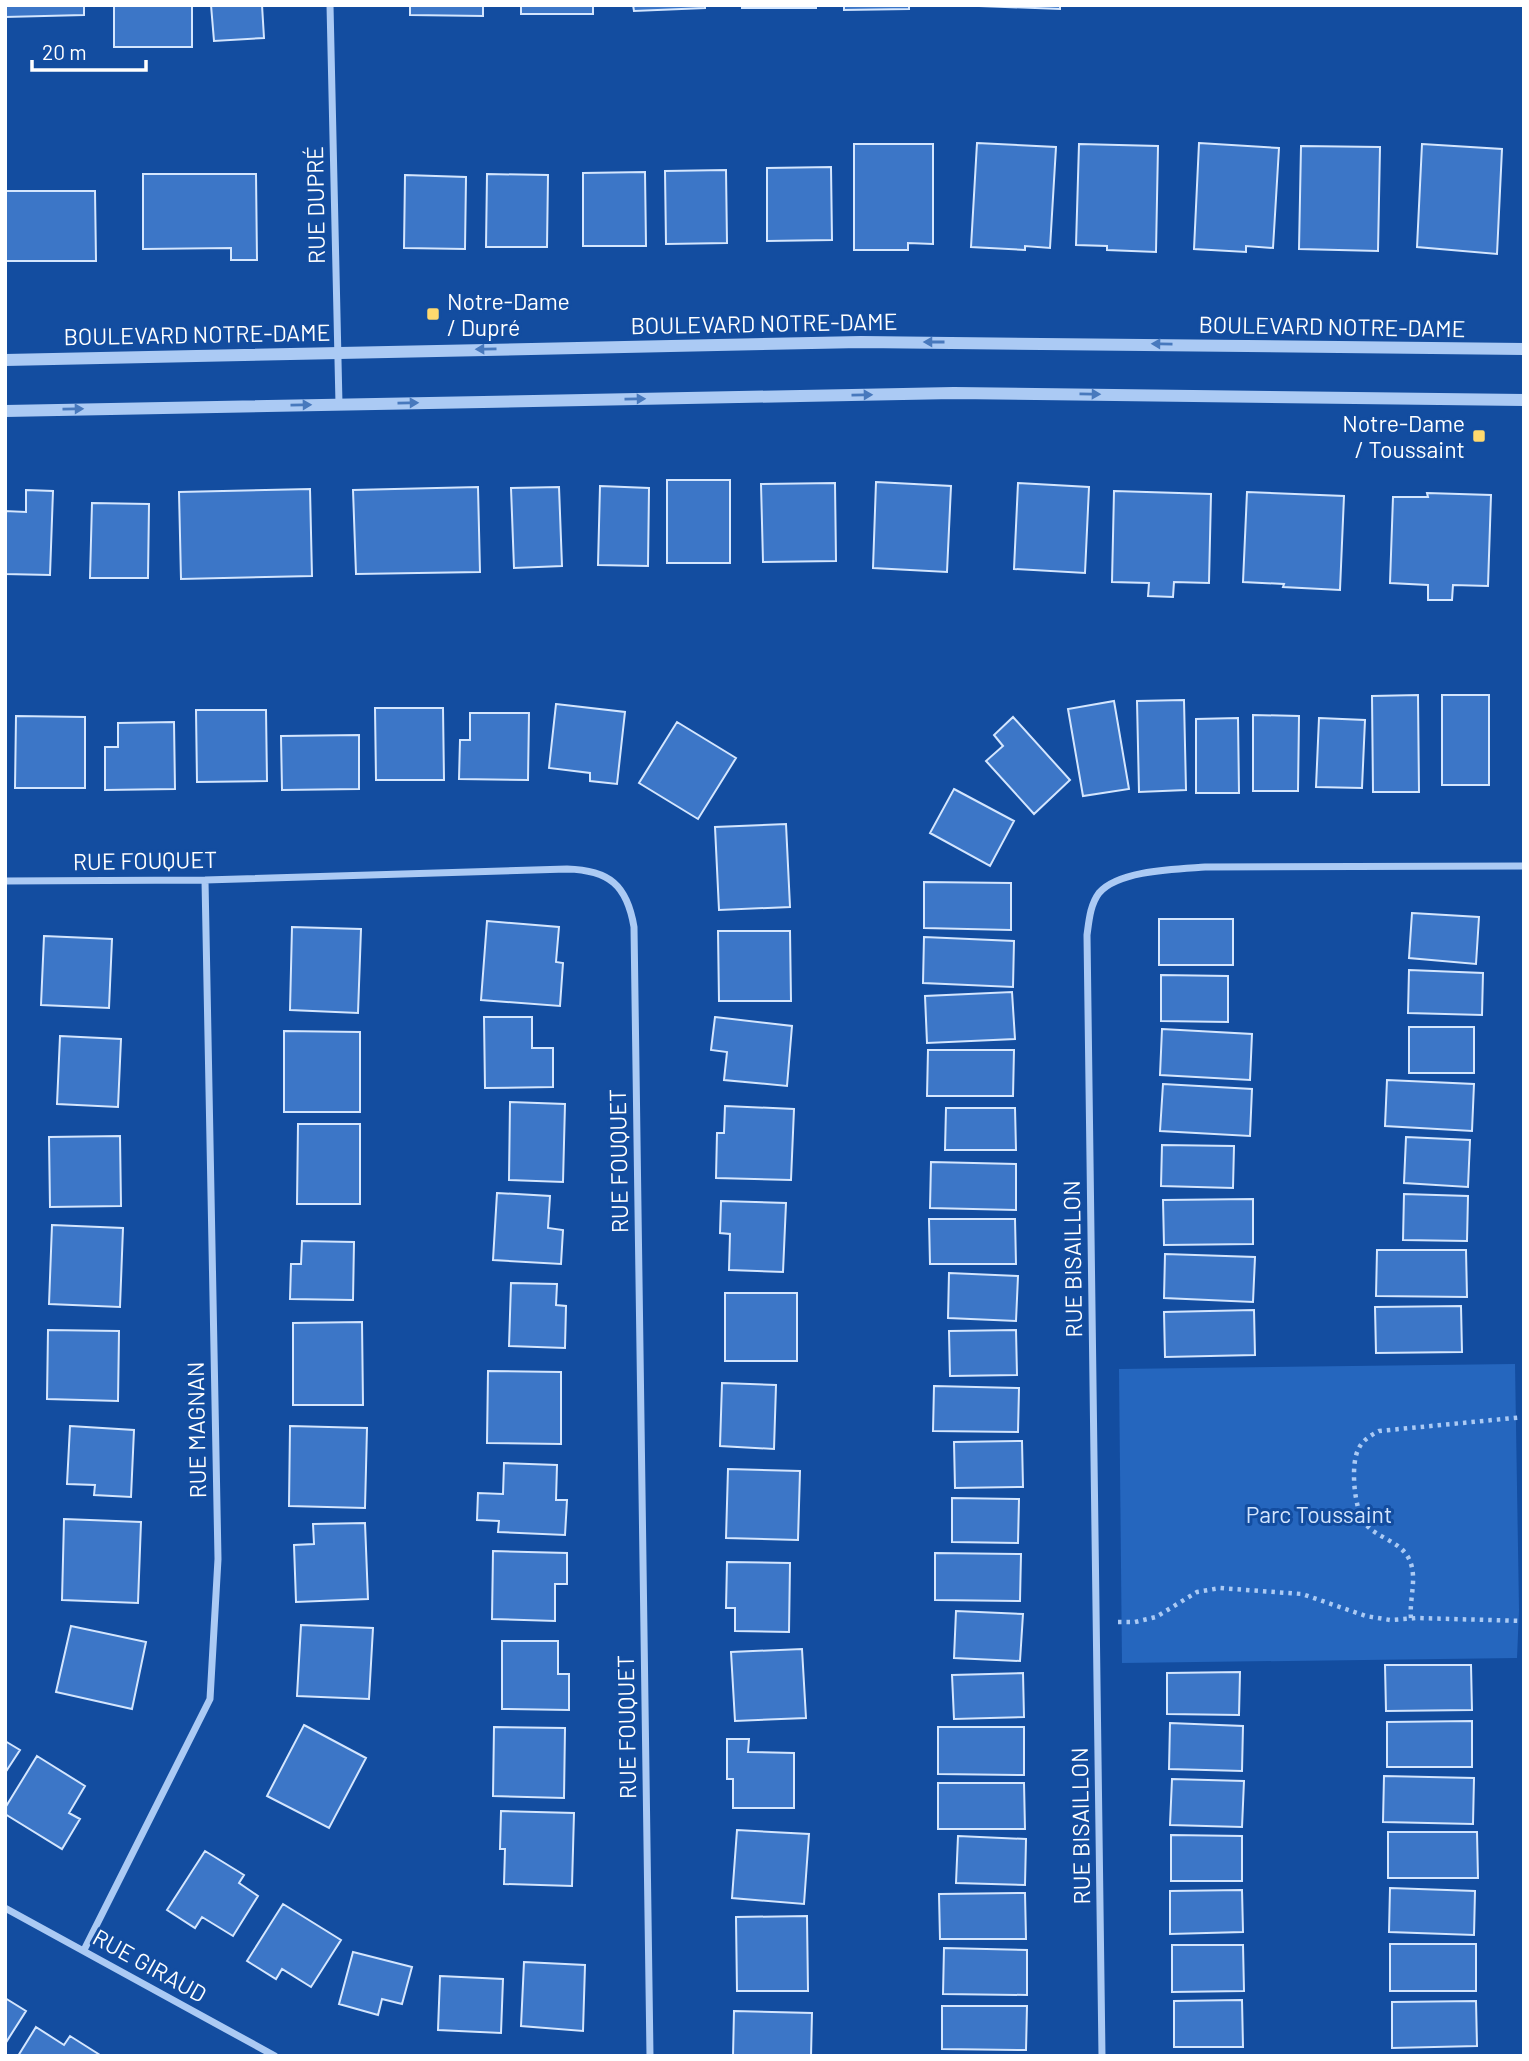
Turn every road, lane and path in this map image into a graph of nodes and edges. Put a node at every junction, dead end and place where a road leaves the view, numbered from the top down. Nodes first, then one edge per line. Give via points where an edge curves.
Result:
1 (330, 5) edge
2 (1524, 349) edge
3 (338, 352) junction
4 (5, 360) edge
5 (1524, 400) edge
6 (339, 404) junction
7 (5, 411) edge
8 (1524, 866) edge
9 (205, 880) junction
10 (5, 881) edge
11 (1524, 1417) edge
12 (1411, 1618) junction
13 (1524, 1621) edge
14 (1096, 1622) junction
15 (5, 1908) edge
16 (84, 1950) junction
17 (275, 2056) edge
18 (650, 2056) edge
19 (1102, 2056) edge

1 - 3 street, RUE DUPRÉ
2 -> 3 street, BOULEVARD NOTRE-DAME via 861,342
3 - 4 street, BOULEVARD NOTRE-DAME
3 - 6 street, RUE DUPRÉ
6 -> 5 street via 954,393
7 -> 6 street
8 - 14 street, RUE BISAILLON via 1205,867 1136,875 1100,892 1087,935
9 - 10 street, RUE FOUQUET
9 - 16 street, RUE MAGNAN via 218,1559 210,1699
9 - 18 street, RUE FOUQUET via 586,869 609,877 631,911
11 - 12 path via 1379,1430 1358,1450 1354,1468 1359,1509 1364,1521 1410,1560
12 - 13 path
12 - 14 path via 1366,1616 1302,1594 1220,1588 1197,1592 1146,1619
14 - 19 street, RUE BISAILLON
15 - 16 street, RUE GIRAUD
16 - 17 street, RUE GIRAUD

